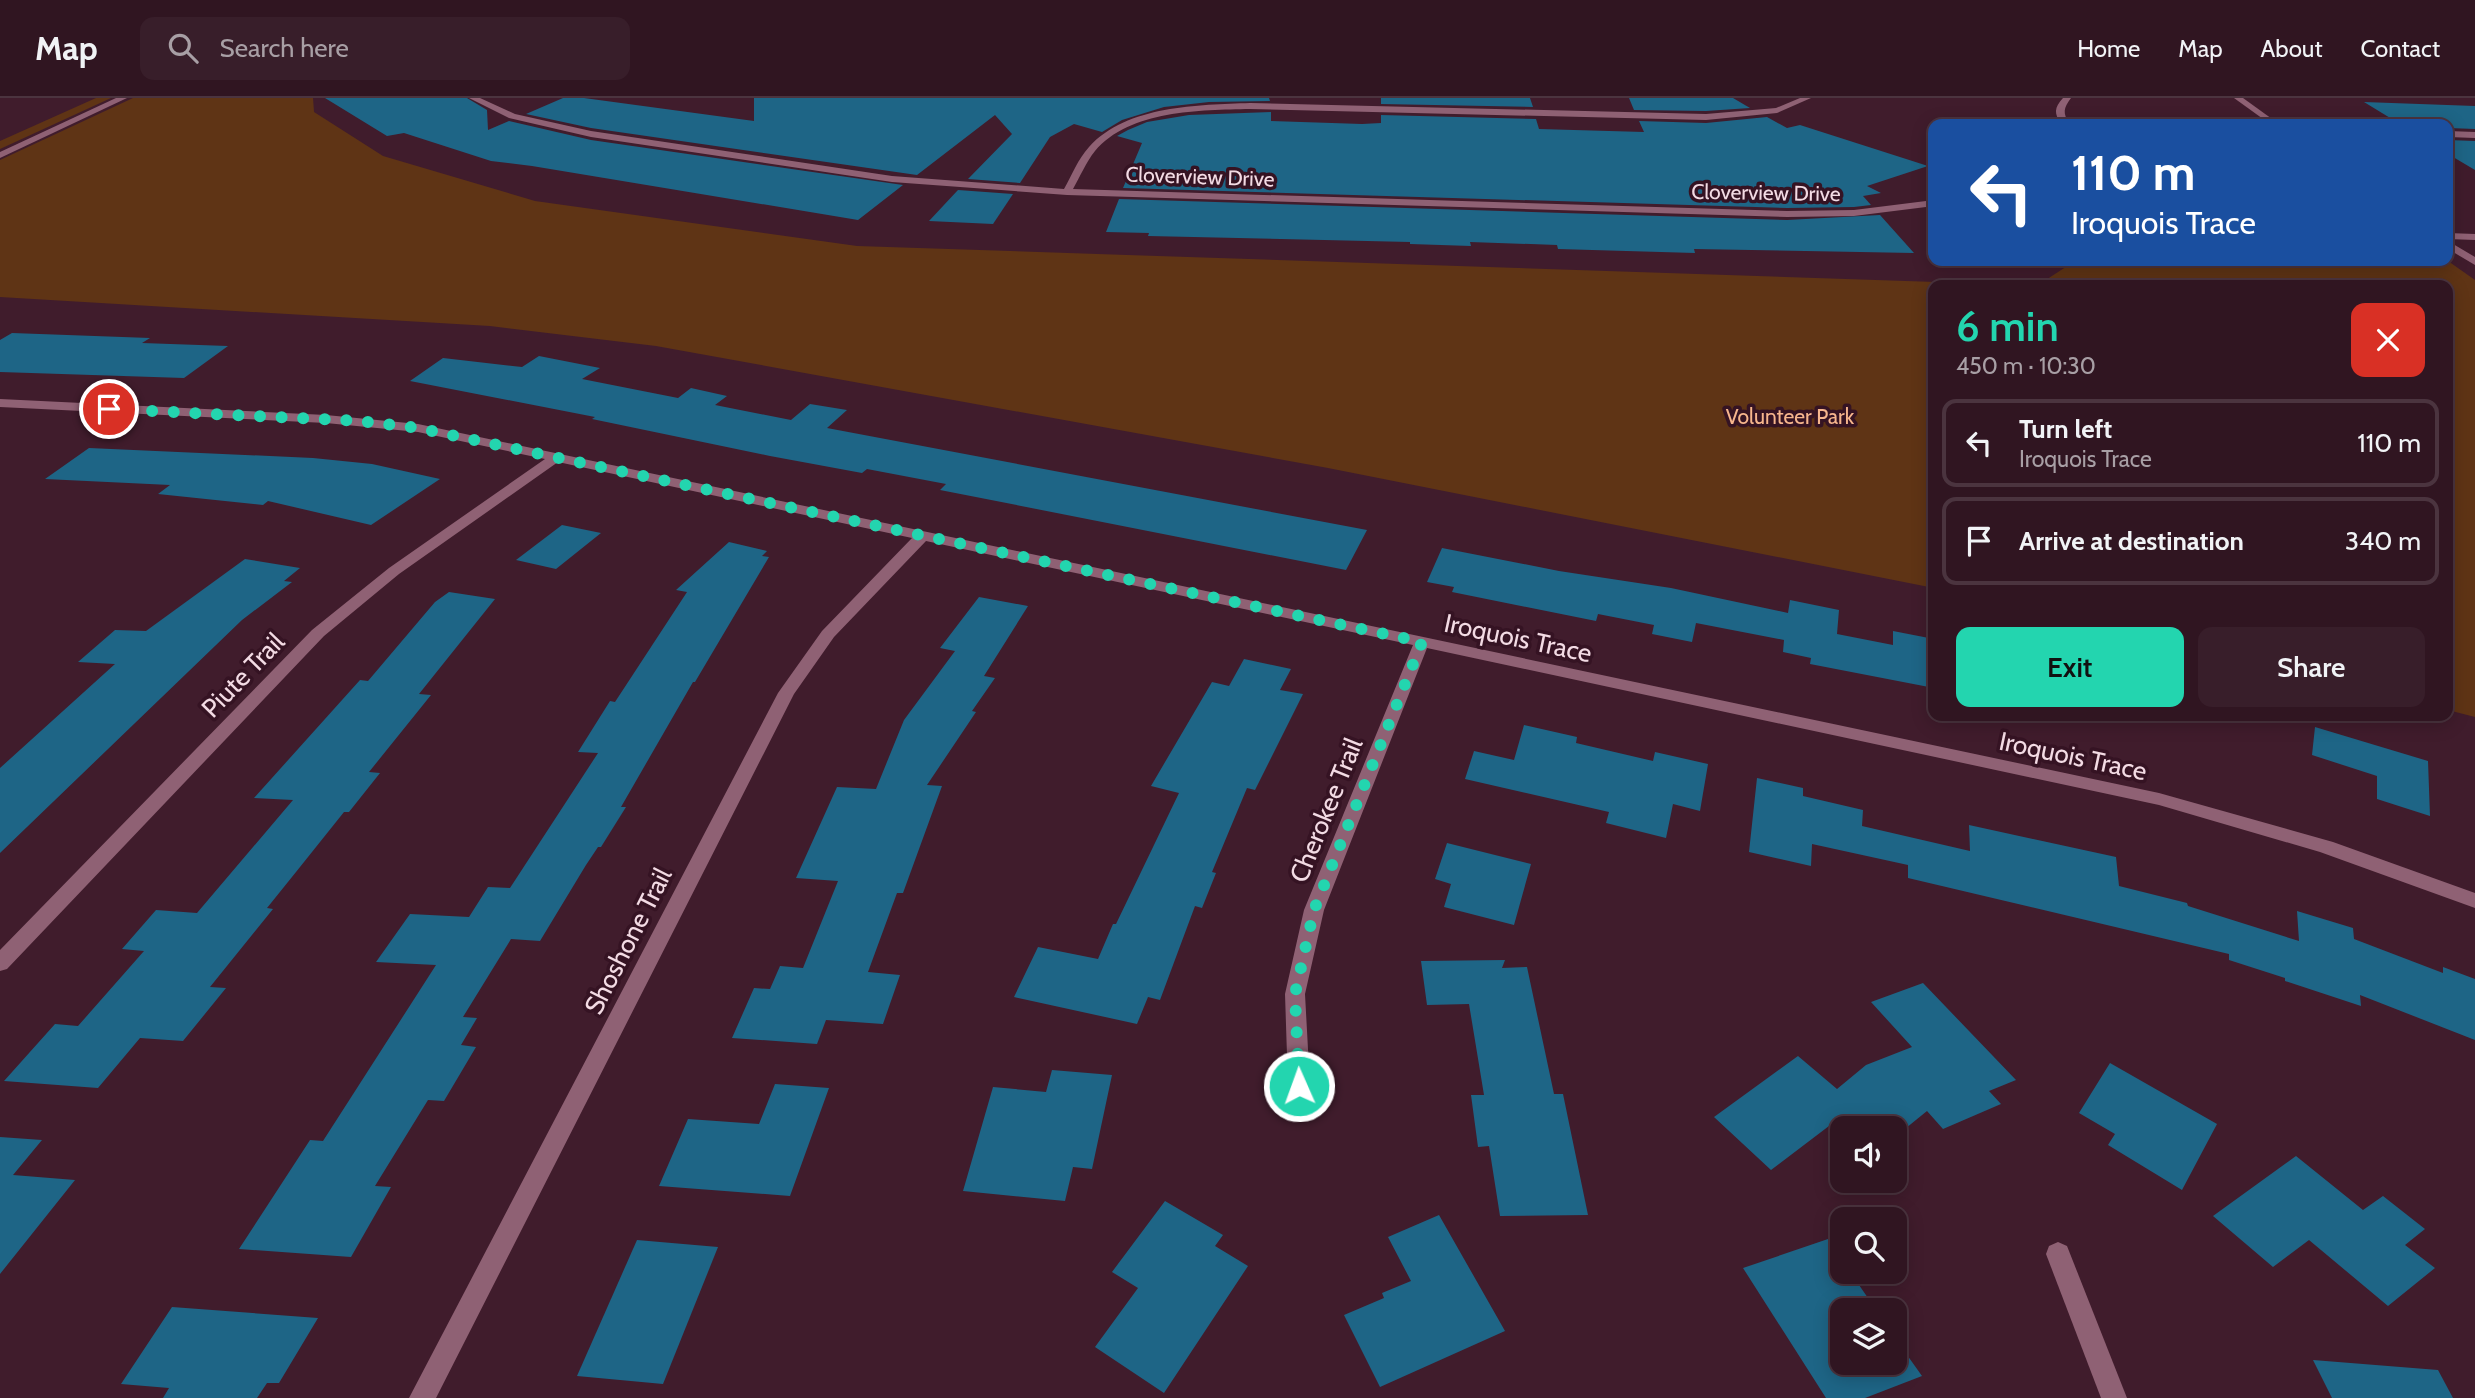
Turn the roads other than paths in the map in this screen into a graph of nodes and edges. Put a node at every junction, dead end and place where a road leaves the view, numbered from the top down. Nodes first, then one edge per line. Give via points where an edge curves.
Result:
1 (123, 98) edge
2 (476, 98) edge
3 (1343, 98) edge
4 (1807, 98) edge
5 (2067, 98) edge
6 (2238, 98) edge
7 (1343, 109) junction
8 (2062, 119) edge
9 (2268, 119) edge
10 (2453, 135) edge
11 (2475, 135) edge
12 (0, 155) edge
13 (1067, 192) junction
14 (1928, 204) edge
15 (2453, 236) edge
16 (2475, 237) edge
17 (2453, 247) edge
18 (2475, 262) edge
19 (0, 404) edge
20 (555, 458) junction
21 (922, 536) junction
22 (1422, 642) junction
23 (2475, 901) edge
24 (0, 963) edge
25 (1299, 1086) dead end
26 (2058, 1254) dead end
27 (422, 1398) edge
28 (2114, 1398) edge

1 - 12 street
2 - 13 street, Cloverview Drive via 512,116 591,134 892,179
3 - 7 street
4 - 7 street via 1777,110 1740,116
5 - 8 street via 2060,106
6 - 9 street
7 - 13 street via 1233,106 1189,110 1134,124 1098,142
10 - 11 street
13 - 14 street, Cloverview Drive via 1787,214 1854,213
15 - 16 street
17 - 18 street
19 - 20 street, Iroquois Trace via 360,421 418,428
20 - 21 street, Iroquois Trace
20 - 24 street, Piute Trail via 394,571 318,633
21 - 22 street, Iroquois Trace
21 - 27 street, Shoshone Trail via 828,634 786,694
22 - 23 street, Iroquois Trace via 2159,799 2326,847
22 - 25 street, Cherokee Trail via 1314,910 1295,994
26 - 28 street

